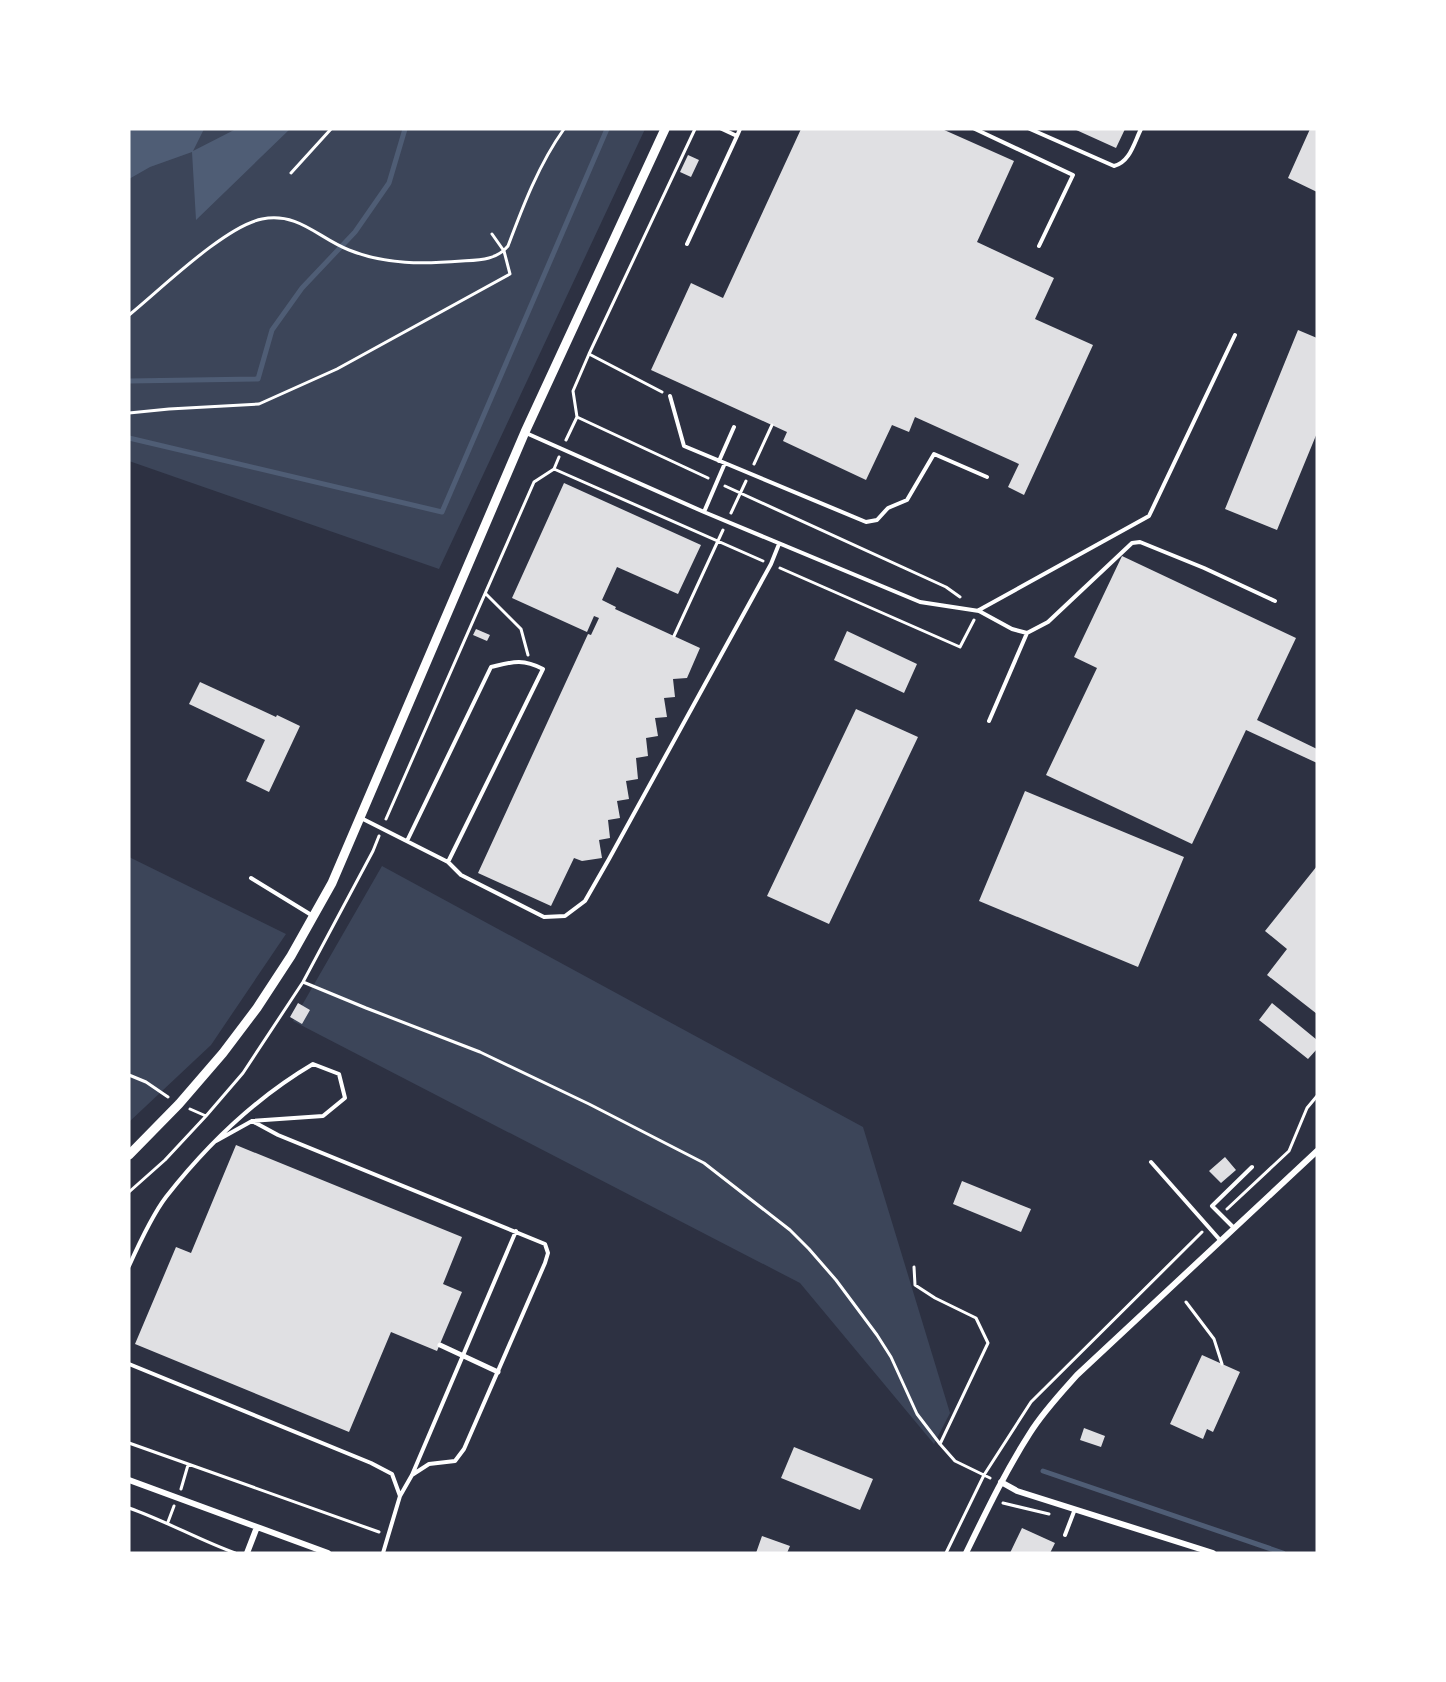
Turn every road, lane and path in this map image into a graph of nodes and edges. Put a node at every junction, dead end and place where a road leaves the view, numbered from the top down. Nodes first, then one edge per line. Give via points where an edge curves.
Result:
1 (331, 129) edge
2 (564, 129) edge
3 (665, 129) edge
4 (695, 129) edge
5 (722, 129) edge
6 (740, 129) edge
7 (975, 129) edge
8 (1030, 129) edge
9 (1141, 129) edge
10 (737, 136) junction
11 (291, 173) dead end
12 (492, 234) dead end
13 (687, 244) dead end
14 (1039, 246) dead end
15 (504, 251) junction
16 (129, 315) edge
17 (1235, 335) dead end
18 (589, 354) junction
19 (670, 396) joint
20 (129, 413) edge
21 (734, 428) dead end
22 (525, 432) junction
23 (562, 450) junction
24 (719, 461) junction
25 (725, 463) junction
26 (987, 477) dead end
27 (704, 512) junction
28 (779, 544) junction
29 (485, 593) junction
30 (1275, 601) dead end
31 (979, 610) junction
32 (1027, 633) junction
33 (530, 663) junction
34 (989, 721) dead end
35 (360, 818) junction
36 (382, 828) junction
37 (407, 841) junction
38 (448, 862) junction
39 (251, 878) dead end
40 (314, 917) junction
41 (303, 982) junction
42 (129, 1075) edge
43 (1317, 1095) edge
44 (179, 1104) junction
45 (206, 1116) junction
46 (252, 1121) junction
47 (216, 1141) junction
48 (1317, 1151) edge
49 (129, 1155) edge
50 (1151, 1162) dead end
51 (1252, 1167) dead end
52 (129, 1192) edge
53 (1221, 1214) junction
54 (1207, 1227) junction
55 (1234, 1228) junction
56 (516, 1231) junction
57 (1221, 1241) junction
58 (129, 1266) edge
59 (914, 1267) dead end
60 (1186, 1302) dead end
61 (440, 1345) dead end
62 (462, 1356) junction
63 (129, 1364) edge
64 (1222, 1364) dead end
65 (498, 1372) junction
66 (129, 1443) edge
67 (940, 1443) junction
68 (412, 1475) junction
69 (984, 1475) junction
70 (129, 1480) edge
71 (1001, 1482) junction
72 (400, 1496) junction
73 (1010, 1506) dead end
74 (129, 1508) edge
75 (1075, 1509) junction
76 (1071, 1520) junction
77 (257, 1527) junction
78 (388, 1535) junction
79 (1065, 1535) dead end
80 (235, 1553) edge
81 (248, 1553) edge
82 (328, 1553) edge
83 (383, 1553) edge
84 (946, 1553) edge
85 (966, 1553) edge
86 (1213, 1553) edge

1 - 11 path
2 - 15 path via 545,160
3 - 22 street
4 - 18 path
5 - 10 lane
6 - 10 lane
7 - 14 lane via 1073,175
8 - 9 lane via 1114,166 1127,159
10 - 13 lane
12 - 15 path
15 - 16 path via 492,258 409,264 350,251 300,222 262,219 207,250
15 - 20 path via 510,274 337,369 259,404
17 - 31 lane via 1149,516
18 - 19 path
18 - 23 path via 573,391 577,417
19 - 24 lane via 684,446
21 - 24 lane
22 - 23 lane
22 - 35 street
23 - 27 lane
23 - 29 path via 554,469 534,482
24 - 25 lane
25 - 26 lane via 866,522 878,520 888,508 908,500 934,454
25 - 27 lane
27 - 28 lane
28 - 31 lane via 920,602
28 - 38 lane via 585,901 565,916 544,917 461,875
29 - 33 path via 521,629
29 - 36 path
30 - 32 lane via 1140,542 1132,543 1048,622
31 - 32 lane
32 - 34 lane
33 - 37 lane via 515,661 491,667
33 - 38 lane via 543,669
35 - 36 lane
35 - 40 street
36 - 37 lane
36 - 41 path
37 - 38 lane
39 - 40 lane
40 - 44 street via 257,1008
41 - 45 path via 243,1074
41 - 67 path via 480,1052 704,1164 790,1230 836,1280 882,1342 917,1414
42 - 44 path
43 - 53 path via 1307,1108 1289,1151
44 - 45 path
44 - 49 street
45 - 52 path
46 - 47 lane
46 - 47 lane via 323,1116 345,1098 339,1074 313,1064 287,1079
46 - 56 lane
47 - 58 lane via 165,1199
48 - 55 street
50 - 54 lane
51 - 53 lane via 1212,1206
53 - 55 lane
54 - 57 lane
54 - 69 path via 1031,1402
55 - 57 street
56 - 62 lane
56 - 65 lane via 545,1244 548,1253
57 - 71 street via 1077,1375 1031,1432
59 - 67 path via 915,1285 976,1318 988,1343
60 - 64 path via 1214,1339
61 - 62 street
62 - 65 street
62 - 68 lane
63 - 72 lane via 371,1463 392,1474
65 - 68 lane via 455,1461 429,1464
66 - 78 path
67 - 69 path via 955,1461
68 - 72 lane
69 - 84 path
70 - 77 street
71 - 75 street
71 - 85 street
72 - 78 lane
73 - 76 path
74 - 80 path
75 - 76 lane
75 - 86 street
76 - 79 lane
77 - 81 street
77 - 82 street
78 - 83 lane

